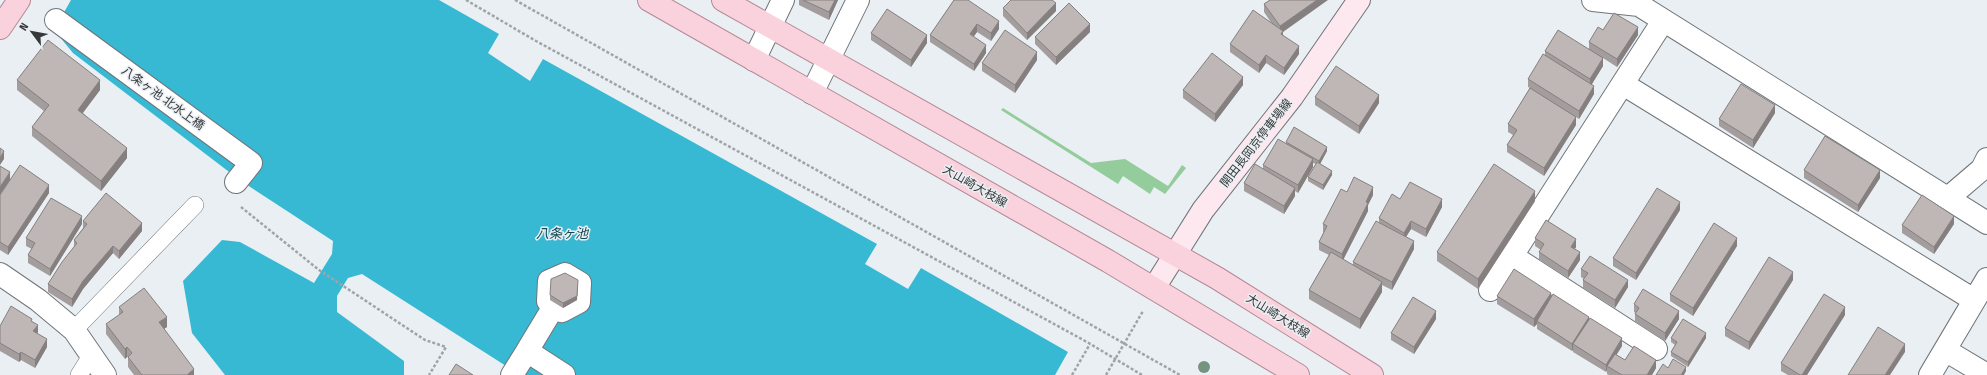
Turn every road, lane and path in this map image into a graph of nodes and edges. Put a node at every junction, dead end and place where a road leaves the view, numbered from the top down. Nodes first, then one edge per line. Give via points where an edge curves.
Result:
1 (19, 0) edge
2 (466, 0) edge
3 (516, 0) edge
4 (649, 0) edge
5 (723, 0) edge
6 (783, 0) edge
7 (858, 0) edge
8 (1359, 0) edge
9 (1594, 0) edge
10 (56, 20) dead end
11 (1663, 21) junction
12 (770, 26) junction
13 (0, 28) edge
14 (829, 59) junction
15 (754, 60) junction
16 (1623, 84) junction
17 (812, 93) junction
18 (1987, 159) edge
19 (236, 182) dead end
20 (1948, 198) junction
21 (195, 205) dead end
22 (238, 205) dead end
23 (1987, 223) edge
24 (1174, 255) junction
25 (1512, 256) junction
26 (0, 274) edge
27 (1987, 279) edge
28 (1154, 288) junction
29 (1490, 290) dead end
30 (1974, 300) junction
31 (555, 304) edge
32 (1145, 307) dead end
33 (74, 330) junction
34 (1124, 343) junction
35 (1090, 344) junction
36 (1656, 349) dead end
37 (1945, 350) junction
38 (527, 351) junction
39 (91, 356) junction
40 (1115, 359) junction
41 (1136, 372) junction
42 (79, 375) edge
43 (105, 375) edge
44 (428, 375) edge
45 (512, 375) edge
46 (564, 375) edge
47 (1072, 375) edge
48 (1106, 375) edge
49 (1134, 375) edge
50 (1142, 375) edge
51 (1180, 375) edge
52 (1298, 375) edge
53 (1372, 375) edge
54 (1930, 375) edge
55 (1987, 375) edge

1 - 13 main road
2 - 35 path via 536,41
3 - 34 path
4 - 15 main road, 大山崎大枝線
5 - 12 main road, 大山崎大枝線
6 - 12 street
7 - 14 street
8 - 24 main road, 開田長岡京停車場線 via 1292,97 1203,210
9 - 11 street via 1639,5
10 - 19 street, 八条ヶ池 北水上橋 via 251,163
11 - 16 street
11 - 20 street
12 - 14 main road, 大山崎大枝線
12 - 15 street
14 - 17 street
14 - 24 main road, 大山崎大枝線
15 - 17 main road, 大山崎大枝線
16 - 25 street
16 - 30 street
17 - 28 main road, 大山崎大枝線
18 - 20 street via 1982,169
20 - 23 street
21 - 33 lane
22 - 44 path via 319,270 425,340 446,347
24 - 28 main road, 開田長岡京停車場線
24 - 53 main road, 大山崎大枝線 via 1217,278
25 - 29 street
25 - 36 street
26 - 33 street via 38,300
27 - 30 street
28 - 52 main road, 大山崎大枝線
30 - 37 street
31 - 38 street
32 - 34 path
33 - 39 street
34 - 40 path
34 - 51 path
35 - 40 path
35 - 47 path
37 - 54 street
37 - 55 street
38 - 45 street
38 - 46 street
39 - 42 lane
39 - 43 street
40 - 41 path
40 - 48 path
41 - 49 path
41 - 50 path

